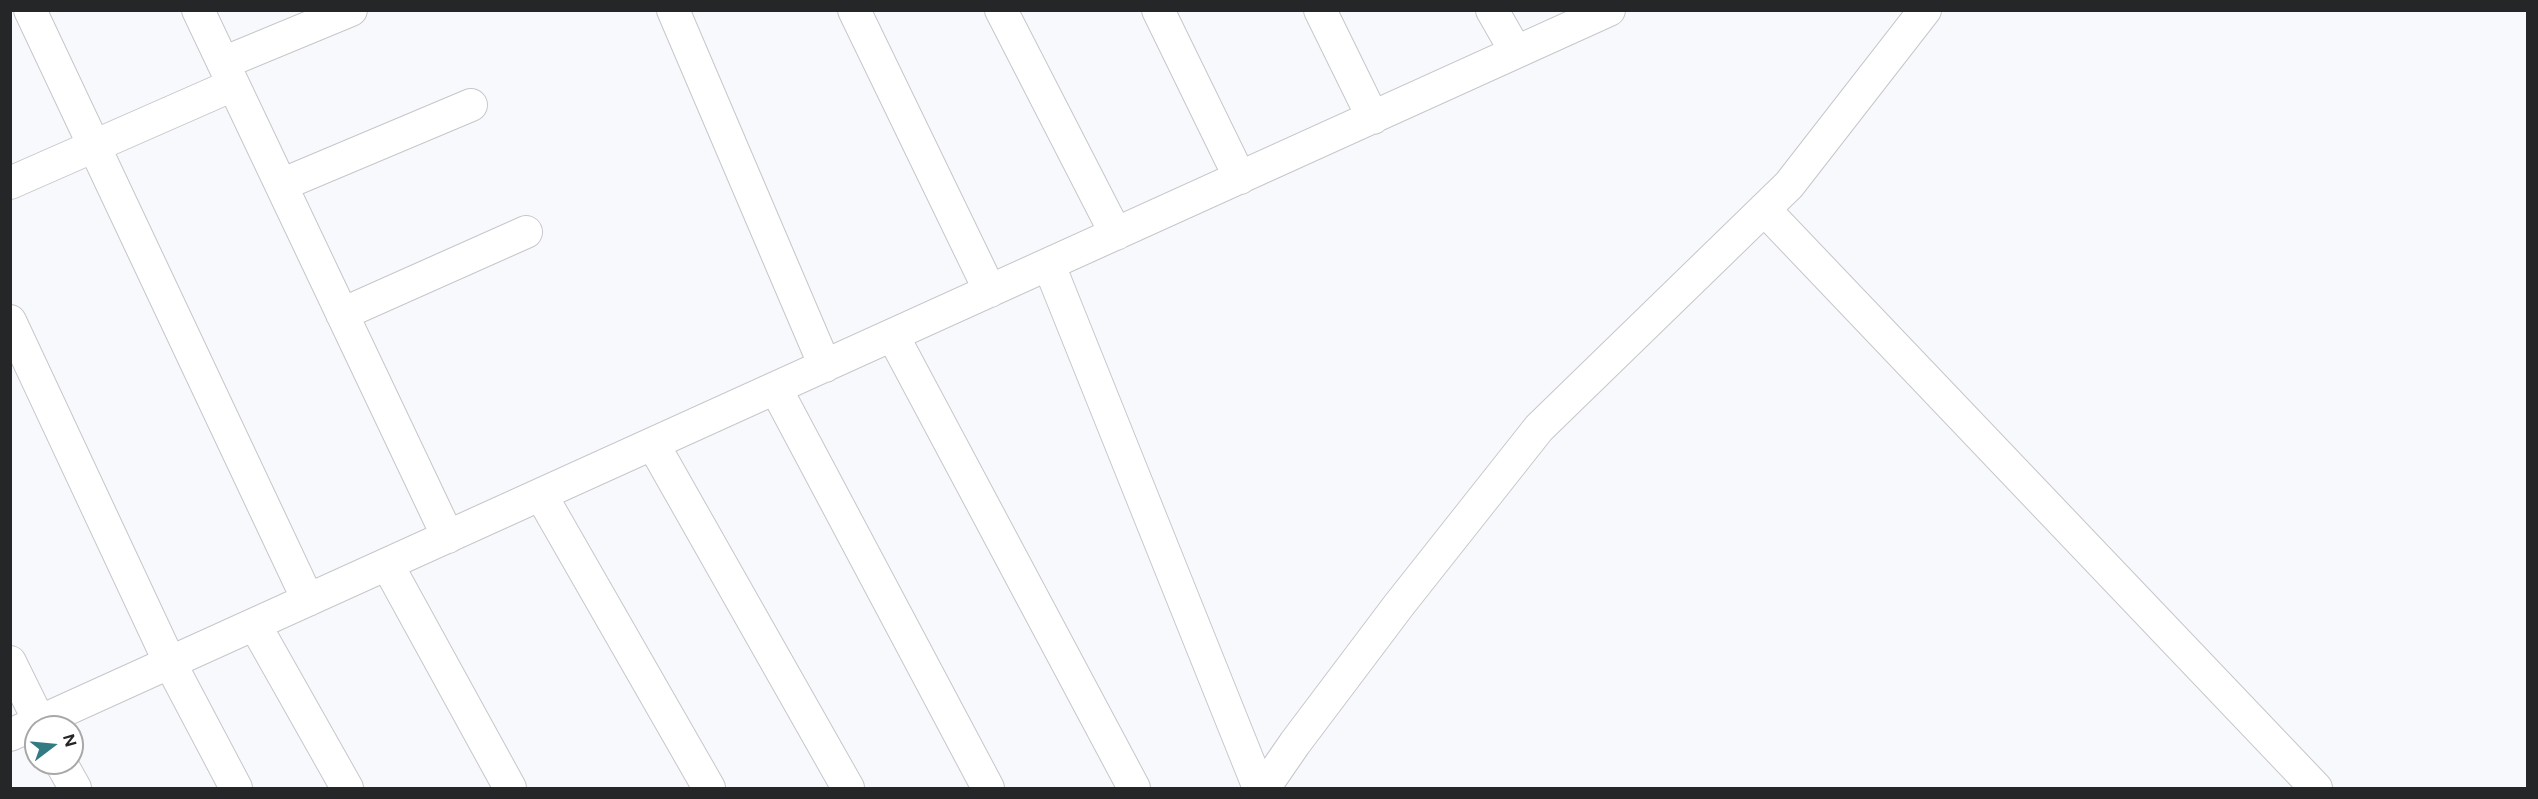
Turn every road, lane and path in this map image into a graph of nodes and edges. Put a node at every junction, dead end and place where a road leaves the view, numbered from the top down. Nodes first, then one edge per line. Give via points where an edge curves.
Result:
1 (30, 10) edge
2 (198, 10) edge
3 (351, 10) edge
4 (673, 10) edge
5 (854, 10) edge
6 (1001, 10) edge
7 (1158, 10) edge
8 (1320, 10) edge
9 (1492, 10) edge
10 (1609, 10) edge
11 (1925, 10) edge
12 (1516, 52) junction
13 (228, 74) junction
14 (471, 105) dead end
15 (1372, 118) junction
16 (94, 146) junction
17 (1240, 178) junction
18 (10, 183) edge
19 (281, 186) junction
20 (1764, 209) junction
21 (526, 232) dead end
22 (1116, 234) junction
23 (1049, 265) junction
24 (990, 291) junction
25 (342, 315) junction
26 (10, 321) edge
27 (892, 336) junction
28 (825, 366) junction
29 (776, 389) junction
30 (653, 444) junction
31 (541, 495) junction
32 (448, 537) junction
33 (387, 564) junction
34 (308, 600) junction
35 (255, 625) junction
36 (10, 662) edge
37 (170, 663) junction
38 (35, 715) edge
39 (61, 715) edge
40 (67, 775) edge
41 (75, 789) edge
42 (236, 789) edge
43 (347, 789) edge
44 (510, 789) edge
45 (709, 789) edge
46 (848, 789) edge
47 (988, 789) edge
48 (1134, 789) edge
49 (1259, 789) edge
50 (1264, 789) edge
51 (2316, 789) edge

1 - 16 street
2 - 13 street
3 - 13 street
4 - 28 street
5 - 24 street
6 - 22 street
7 - 17 street
8 - 15 street
9 - 12 street
10 - 12 street
11 - 20 street via 1789,185
12 - 15 street
13 - 16 street
13 - 19 street
14 - 19 street
15 - 17 street
16 - 18 street
16 - 34 street
17 - 22 street
19 - 25 street
20 - 50 street via 1539,428 1399,605
20 - 51 street
21 - 25 street
22 - 23 street
23 - 24 street
23 - 49 street
24 - 27 street
25 - 32 street
26 - 37 street
27 - 28 street
27 - 48 street
28 - 29 street
29 - 30 street
29 - 47 street
30 - 31 street
30 - 46 street
31 - 32 street
31 - 45 street
32 - 33 street
33 - 34 street
33 - 44 street
34 - 35 street
35 - 37 street
35 - 43 street
36 - 38 street
37 - 39 street
37 - 42 street
40 - 41 street

